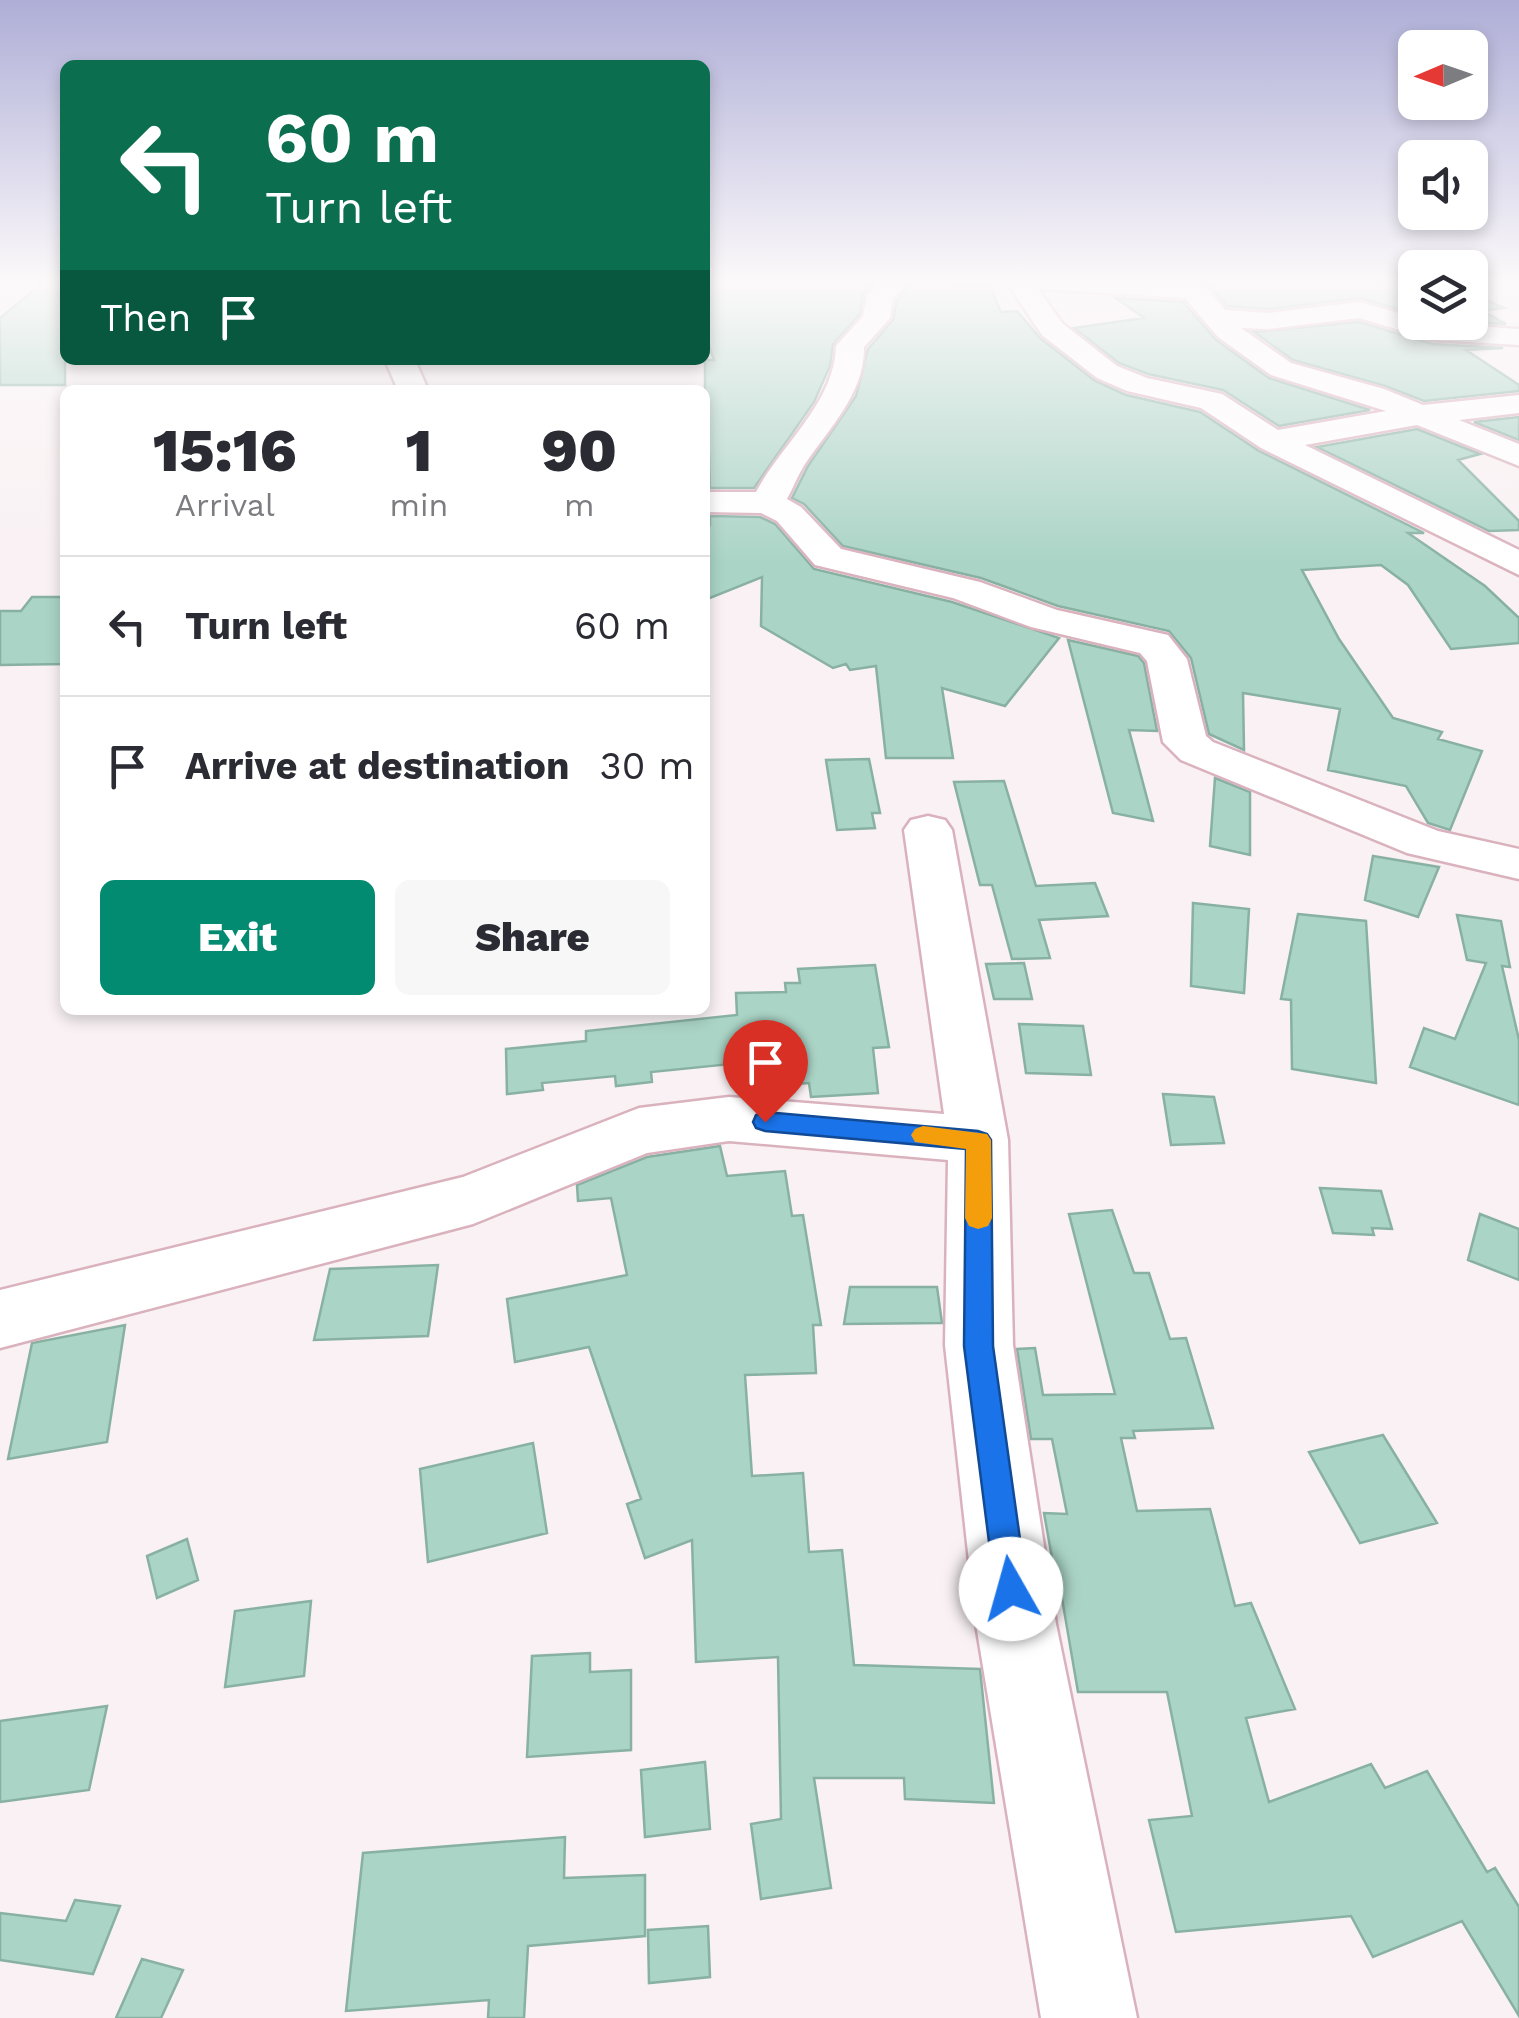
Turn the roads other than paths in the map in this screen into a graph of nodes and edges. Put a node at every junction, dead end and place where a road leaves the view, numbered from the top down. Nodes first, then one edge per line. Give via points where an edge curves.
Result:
1 (845, 375) edge
2 (1115, 375) edge
3 (1301, 375) edge
4 (1519, 404) edge
5 (1424, 414) junction
6 (1272, 442) junction
7 (1519, 456) edge
8 (710, 502) edge
9 (768, 503) junction
10 (1519, 564) edge
11 (928, 830) dead end
12 (1518, 865) edge
13 (978, 1140) junction
14 (0, 1319) edge
15 (1089, 2018) edge

1 - 9 street
2 - 6 street via 1211,401
3 - 5 street
4 - 5 street
5 - 6 street
5 - 7 street
6 - 10 street
8 - 9 street
9 - 12 street via 789,514 828,557 1154,644 1167,659 1185,742 1196,751 1424,843
11 - 13 street
13 - 14 street via 729,1118 639,1131 473,1199
13 - 15 street via 978,1346 1016,1624

